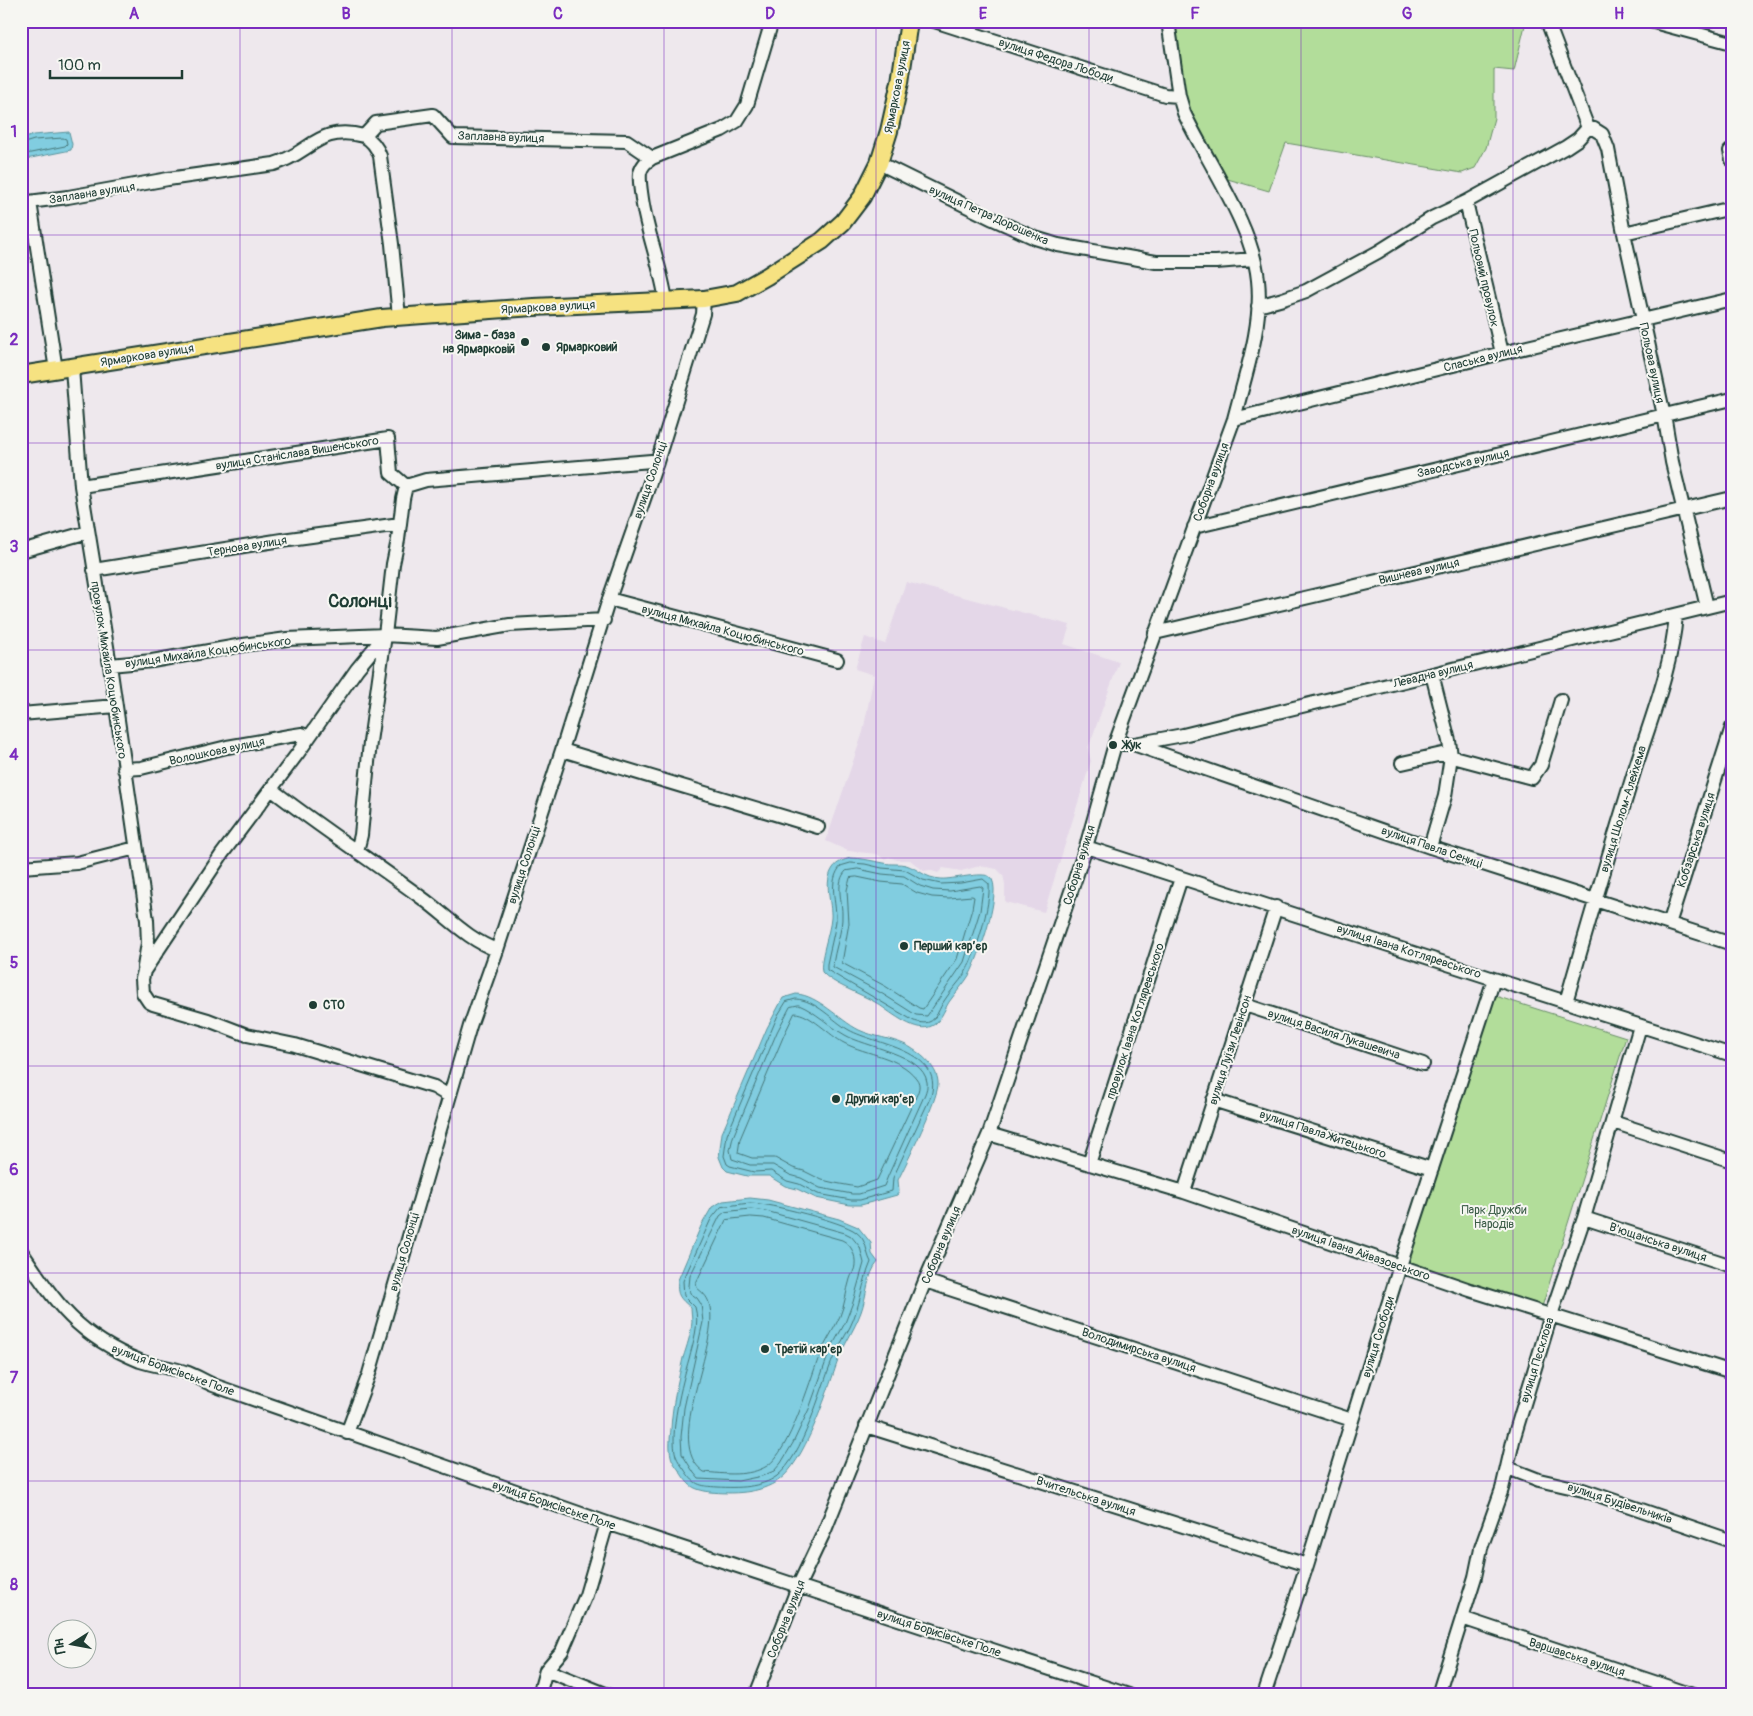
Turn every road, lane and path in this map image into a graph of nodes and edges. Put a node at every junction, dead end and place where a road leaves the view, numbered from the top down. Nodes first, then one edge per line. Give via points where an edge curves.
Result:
1 (772, 21) edge
2 (908, 21) edge
3 (934, 21) edge
4 (1168, 21) edge
5 (1546, 21) edge
6 (1650, 21) edge
7 (1664, 23) edge
8 (1732, 43) edge
9 (1179, 96) junction
10 (1588, 128) junction
11 (364, 136) junction
12 (652, 158) junction
13 (879, 163) junction
14 (1466, 202) junction
15 (25, 203) edge
16 (1732, 208) edge
17 (1624, 233) junction
18 (1254, 259) junction
19 (704, 299) junction
20 (1732, 300) edge
21 (666, 301) junction
22 (1258, 306) junction
23 (399, 317) junction
24 (1643, 320) junction
25 (1502, 353) junction
26 (64, 369) junction
27 (21, 376) edge
28 (1732, 399) edge
29 (1664, 415) junction
30 (1234, 419) junction
31 (657, 462) junction
32 (82, 486) junction
33 (406, 486) junction
34 (1732, 498) edge
35 (1683, 510) junction
36 (400, 524) junction
37 (1194, 527) junction
38 (88, 532) junction
39 (21, 550) edge
40 (94, 570) junction
41 (609, 599) junction
42 (1732, 601) edge
43 (1707, 607) junction
44 (1676, 614) junction
45 (604, 620) junction
46 (1155, 633) junction
47 (385, 635) junction
48 (837, 660) dead end
49 (110, 665) junction
50 (1432, 674) junction
51 (1561, 700) dead end
52 (116, 706) junction
53 (21, 714) edge
54 (1732, 727) edge
55 (309, 736) junction
56 (1115, 744) junction
57 (1134, 744) junction
58 (562, 750) junction
59 (1451, 756) junction
60 (1402, 762) dead end
61 (124, 769) junction
62 (271, 789) junction
63 (818, 827) dead end
64 (1086, 847) junction
65 (1430, 847) junction
66 (136, 848) junction
67 (357, 850) junction
68 (21, 867) edge
69 (1181, 878) junction
70 (1595, 900) junction
71 (1276, 908) junction
72 (1669, 924) junction
73 (1732, 944) edge
74 (497, 950) junction
75 (144, 971) junction
76 (1494, 980) junction
77 (1566, 1002) junction
78 (1245, 1005) junction
79 (1640, 1026) junction
80 (1732, 1054) edge
81 (1423, 1064) dead end
82 (450, 1096) junction
83 (1213, 1100) junction
84 (1613, 1122) junction
85 (989, 1134) junction
86 (1732, 1161) edge
87 (1089, 1164) junction
88 (1432, 1169) junction
89 (1184, 1192) junction
90 (1584, 1218) junction
91 (21, 1251) edge
92 (1400, 1266) junction
93 (1732, 1266) edge
94 (925, 1281) junction
95 (1551, 1315) junction
96 (1732, 1372) edge
97 (1352, 1420) junction
98 (866, 1426) junction
99 (347, 1433) junction
100 (1508, 1468) junction
101 (607, 1523) junction
102 (1732, 1541) edge
103 (1307, 1566) junction
104 (798, 1587) junction
105 (1462, 1618) junction
106 (546, 1670) junction
107 (539, 1695) edge
108 (608, 1695) edge
109 (756, 1695) edge
110 (1129, 1695) edge
111 (1264, 1695) edge
112 (1438, 1695) edge
113 (1693, 1695) edge

1 - 12 street via 747,105 736,121 722,130
2 - 13 main road, Ярмаркова вулиця via 896,102
3 - 9 street, вулиця Федора Лободи via 1165,95
4 - 9 street, Соборна вулиця
5 - 10 street, Польова вулиця
6 - 7 street
7 - 8 street
9 - 18 street, Соборна вулиця via 1188,122 1238,217
10 - 14 street via 1566,147
10 - 17 street, Польова вулиця via 1598,131 1607,144
11 - 12 street, Заплавна вулиця via 376,123 433,114 453,137 628,141
11 - 15 street, Заплавна вулиця via 327,136 289,158 266,165
11 - 23 street via 376,146 380,156
12 - 21 street via 642,166 640,179 648,232
13 - 18 street, вулиця Петра Дорошенка via 993,219 1058,246 1156,262
13 - 19 main road, Ярмаркова вулиця via 856,205 828,236 743,290
14 - 22 street via 1432,218 1306,291
14 - 25 street, Польовий провулок
15 - 26 street, провулок Михайла Коцюбинського
16 - 17 street
17 - 24 street, Польова вулиця
18 - 22 street, Соборна вулиця
19 - 21 main road, Ярмаркова вулиця
19 - 31 street, вулиця Солонці via 703,314
20 - 24 street, Спаська вулиця
21 - 23 main road, Ярмаркова вулиця
22 - 30 street, Соборна вулиця via 1254,338
23 - 26 main road, Ярмаркова вулиця
24 - 25 street, Спаська вулиця
24 - 29 street, Польова вулиця
25 - 30 street, Спаська вулиця
26 - 27 main road, Ярмаркова вулиця
26 - 32 street, провулок Михайла Коцюбинського
28 - 29 street, Заводська вулиця
29 - 35 street, Польова вулиця
29 - 37 street, Заводська вулиця
30 - 37 street, Соборна вулиця
31 - 33 street via 426,480
31 - 41 street, вулиця Солонці
32 - 33 street, вулиця Станіслава Вишенського via 388,439 391,473
32 - 38 street, провулок Михайла Коцюбинського
33 - 36 street
34 - 35 street, Вишнева вулиця
35 - 43 street, Польова вулиця
35 - 46 street, Вишнева вулиця
36 - 40 street, Тернова вулиця
36 - 47 street
37 - 46 street, Соборна вулиця
38 - 39 street
38 - 40 street, провулок Михайла Коцюбинського
40 - 49 street, провулок Михайла Коцюбинського
41 - 45 street, вулиця Солонці
41 - 48 street, вулиця Михайла Коцюбинського
42 - 43 street, Левадна вулиця
43 - 44 street, Левадна вулиця
44 - 50 street, Левадна вулиця
44 - 70 street, вулиця Шолом-Алейхема via 1658,695
45 - 47 street, вулиця Михайла Коцюбинського via 510,625 437,638
45 - 58 street, вулиця Солонці
46 - 56 street, Соборна вулиця
47 - 49 street, вулиця Михайла Коцюбинського via 287,639
47 - 55 street
47 - 67 street
49 - 52 street, провулок Михайла Коцюбинського
50 - 57 street, Левадна вулиця
50 - 59 street
51 - 59 street via 1541,765 1532,778
52 - 53 street
52 - 61 street, провулок Михайла Коцюбинського
54 - 72 street, Кобзарська вулиця
55 - 61 street, Волошкова вулиця via 302,734 227,747 142,768
55 - 62 street
56 - 57 street
56 - 64 street, Соборна вулиця
57 - 65 street, вулиця Павла Сениці
58 - 63 street
58 - 74 street, вулиця Солонці
59 - 60 street via 1436,754
59 - 65 street
61 - 66 street, провулок Михайла Коцюбинського
62 - 67 street
62 - 75 street via 222,854
64 - 69 street, вулиця Івана Котляревського
64 - 85 street, Соборна вулиця
65 - 70 street, вулиця Павла Сениці
66 - 68 street via 77,863
66 - 75 street, провулок Михайла Коцюбинського via 147,920
67 - 74 street via 472,938
69 - 71 street, вулиця Івана Котляревського
69 - 87 street, провулок Івана Котляревського
70 - 72 street, вулиця Павла Сениці
70 - 77 street, вулиця Шолом-Алейхема
71 - 76 street, вулиця Івана Котляревського
71 - 78 street, вулиця Луїзи Левінсон
72 - 73 street, вулиця Павла Сениці
74 - 82 street, вулиця Солонці via 475,1009
75 - 82 street, провулок Михайла Коцюбинського via 143,993 148,1002 247,1035 295,1045 434,1087
76 - 77 street, вулиця Івана Котляревського
76 - 88 street, вулиця Свободи
77 - 79 street, вулиця Івана Котляревського
78 - 81 street, вулиця Василя Лукашевича
78 - 83 street, вулиця Луїзи Левінсон
79 - 80 street, вулиця Івана Котляревського
79 - 84 street, вулиця Пєсклова
82 - 99 street, вулиця Солонці via 369,1374
83 - 88 street, вулиця Павла Житецького
83 - 89 street, вулиця Луїзи Левінсон
84 - 86 street
84 - 90 street, вулиця Пєсклова
85 - 87 street, вулиця Івана Айвазовського
85 - 94 street, Соборна вулиця
87 - 89 street, вулиця Івана Айвазовського
88 - 92 street, вулиця Свободи
89 - 92 street, вулиця Івана Айвазовського
90 - 93 street, В'ющанська вулиця
90 - 95 street, вулиця Пєсклова
91 - 99 street, вулиця Борисівське Поле via 66,1313 105,1345
92 - 95 street, вулиця Івана Айвазовського
92 - 97 street, вулиця Свободи
94 - 97 street, Володимирська вулиця
94 - 98 street, Соборна вулиця
95 - 96 street, вулиця Івана Айвазовського
95 - 100 street, вулиця Пєсклова
97 - 103 street, вулиця Свободи
98 - 103 street, Вчительська вулиця
98 - 104 street, Соборна вулиця
99 - 101 street, вулиця Борисівське Поле
100 - 102 street, вулиця Будівельників via 1539,1480 1591,1492
100 - 105 street, вулиця Пєсклова
101 - 104 street, вулиця Борисівське Поле
101 - 106 street via 586,1595 562,1651
103 - 111 street, вулиця Свободи
104 - 109 street, Соборна вулиця
104 - 110 street, вулиця Борисівське Поле
105 - 112 street, вулиця Пєсклова
105 - 113 street, Варшавська вулиця
106 - 107 street
106 - 108 street

